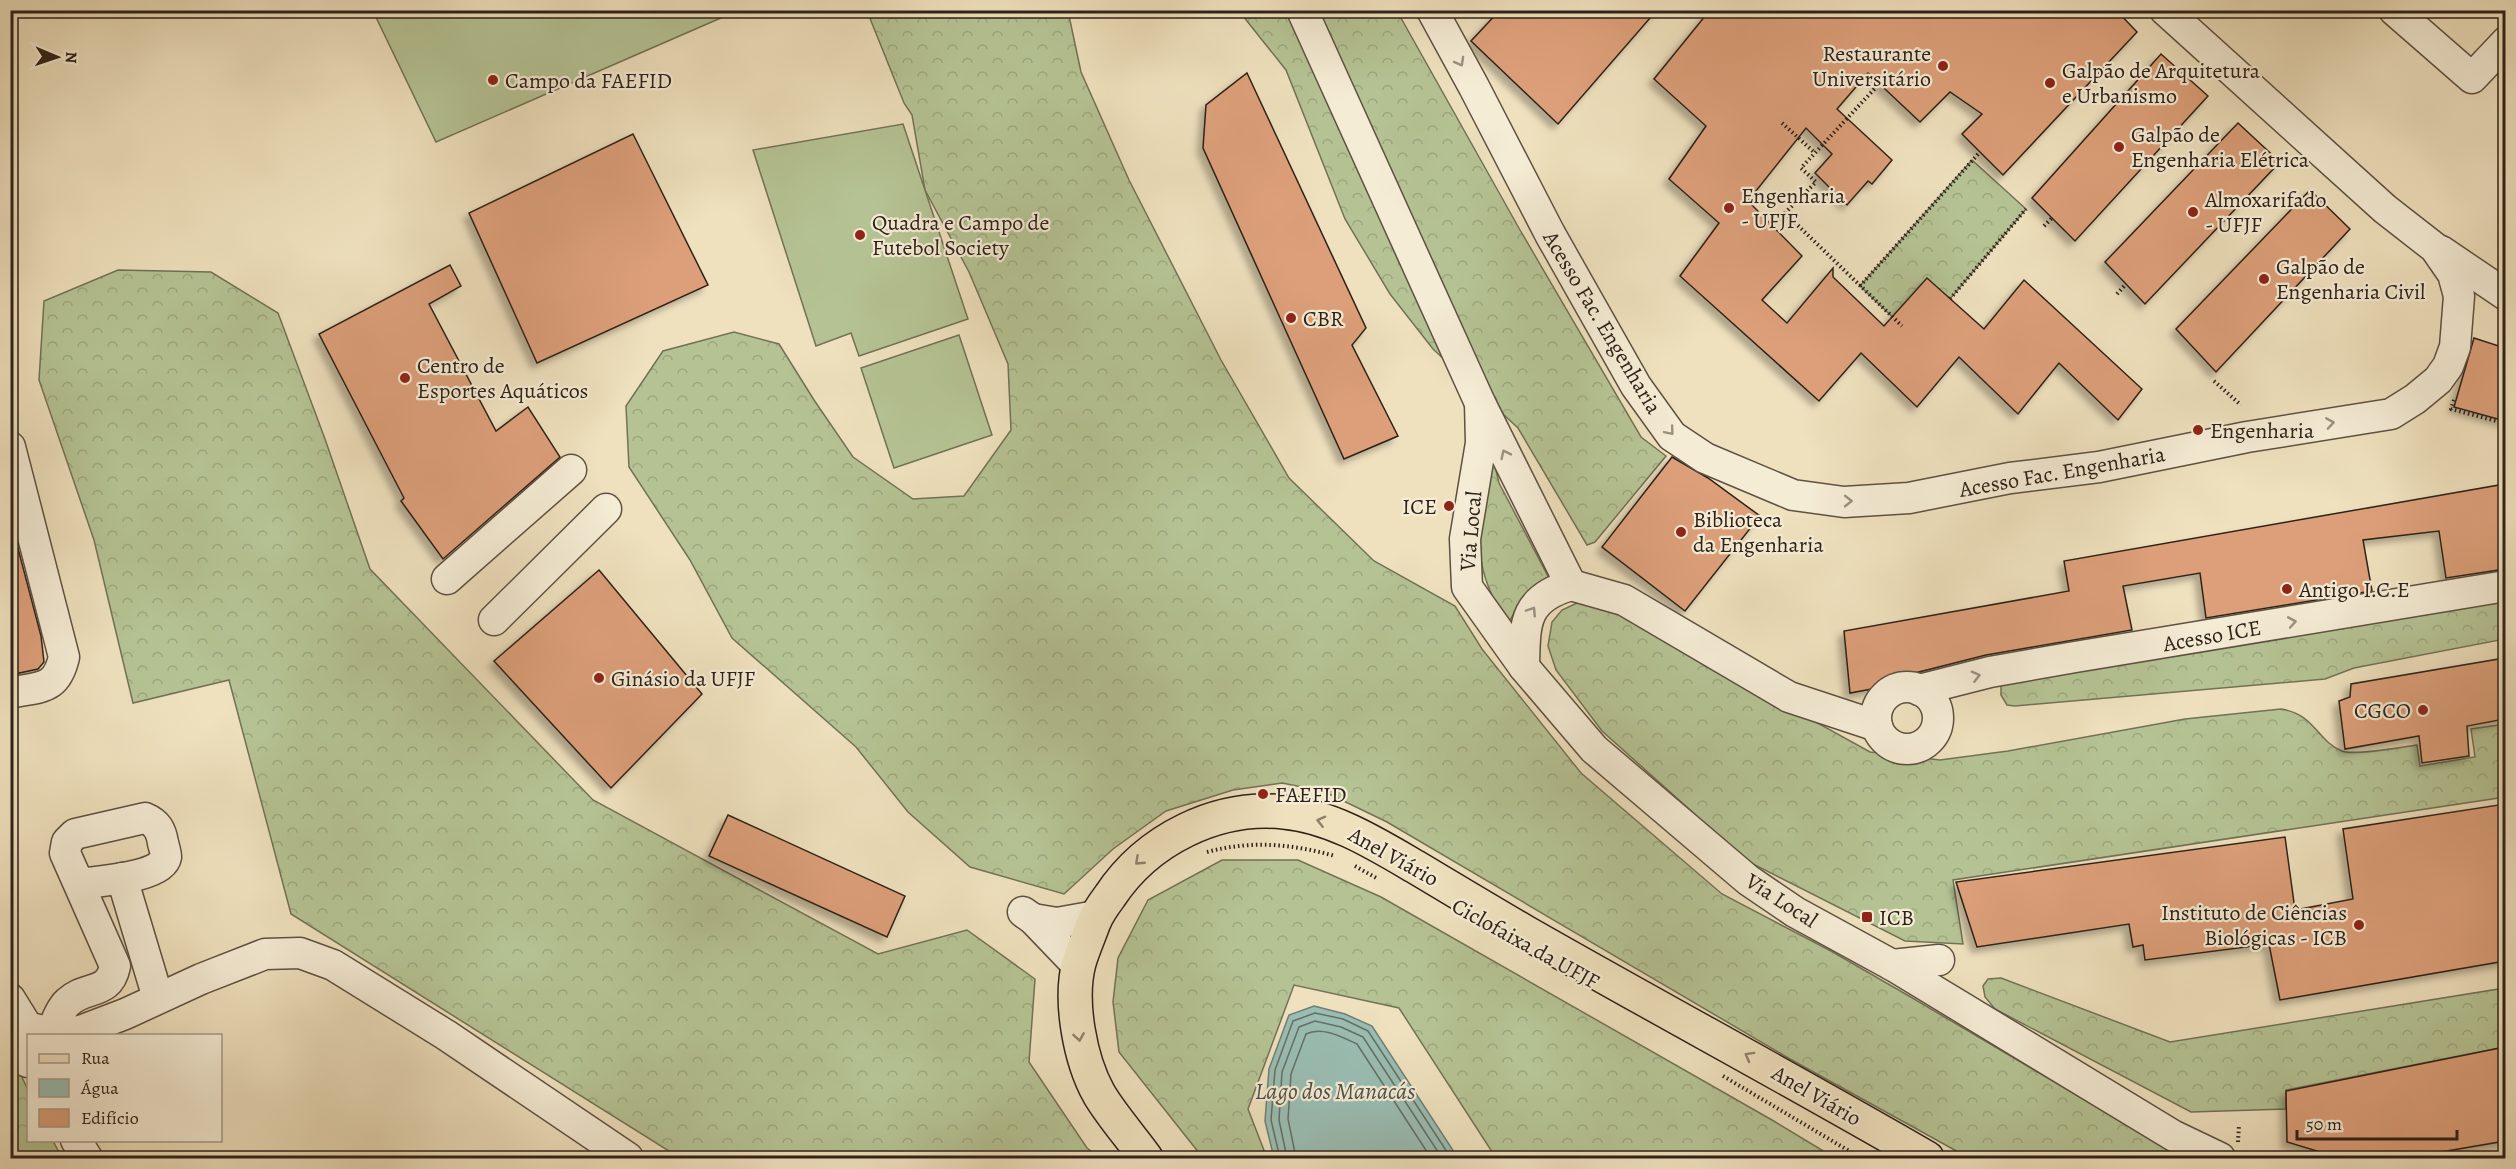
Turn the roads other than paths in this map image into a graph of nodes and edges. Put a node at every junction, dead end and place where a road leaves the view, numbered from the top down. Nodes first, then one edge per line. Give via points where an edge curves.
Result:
1 (1302, 10) edge
2 (1432, 10) edge
3 (2165, 10) edge
4 (2394, 10) edge
5 (2505, 42) edge
6 (2435, 248) junction
7 (2505, 295) edge
8 (1480, 403) junction
9 (12, 461) edge
10 (571, 470) dead end
11 (606, 509) dead end
12 (447, 579) dead end
13 (1571, 585) junction
14 (2505, 586) edge
15 (494, 620) dead end
16 (1524, 667) junction
17 (1919, 690) junction
18 (10, 693) edge
19 (1877, 726) junction
20 (122, 878) junction
21 (79, 884) junction
22 (1096, 916) junction
23 (1939, 960) dead end
24 (1892, 965) junction
25 (1078, 966) junction
26 (158, 998) junction
27 (10, 999) edge
28 (42, 1033) edge
29 (27, 1034) edge
30 (64, 1034) edge
31 (27, 1062) edge
32 (77, 1142) edge
33 (87, 1158) edge
34 (628, 1158) edge
35 (1146, 1158) edge
36 (1927, 1158) edge
37 (2220, 1158) edge

1 - 8 street, Via Local
2 -> 6 street, Acesso Fac. Engenharia via 1550,234 1636,386 1672,436 1705,458 1793,495 1844,502 1909,498 2391,414 2438,380 2455,347 2459,296 2453,274
3 - 6 street, Acesso Fac. Engenharia via 2385,209
4 - 5 street via 2472,78
6 - 7 street
13 -> 8 street
8 - 16 street, Via Local via 1481,443 1465,539 1467,587
9 - 18 street via 64,657 60,673 51,684
10 - 12 street
11 - 15 street
16 -> 13 street via 1526,621 1533,608 1543,597
13 - 19 street via 1624,600 1789,697
17 -> 14 street, Acesso ICE via 1990,672
16 - 24 street, Via Local via 1594,749 1748,880 1795,912
17 - 19 street via 1908,687 1890,692 1878,707
17 - 19 street via 1933,701 1938,720 1924,744 1915,748 1896,747 1881,735
20 - 21 street
20 - 21 street via 149,873 160,867 166,857 162,833 155,822 145,818 75,834 67,842 65,854
20 - 26 street
21 - 28 street via 115,966 112,978 104,986 66,1003
22 - 25 main road, Anel Viário
22 - 25 street via 1057,923 1028,916
36 -> 22 main road, Anel Viário via 1339,825 1285,812 1252,813 1225,817 1175,834 1137,862
23 - 24 street
24 - 37 street, Via Local via 2174,1136
25 -> 35 main road, Anel Viário via 1078,1041 1099,1094
26 - 30 street
26 - 34 street via 265,954 291,952 318,958 446,1035
27 - 28 street
29 - 31 street via 18,1035 15,1048
32 - 33 street

